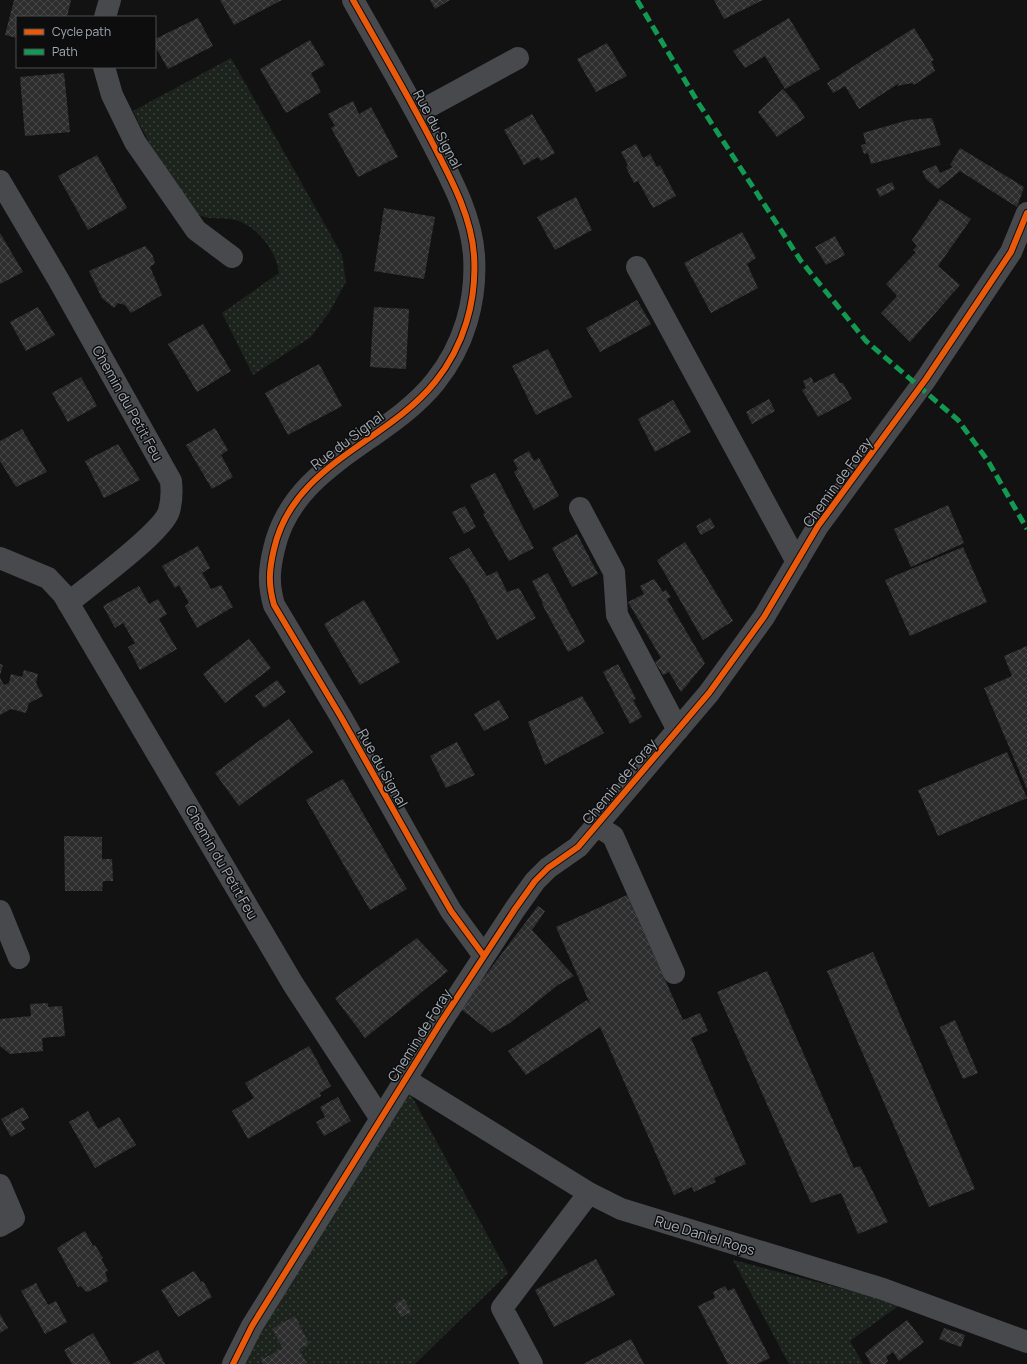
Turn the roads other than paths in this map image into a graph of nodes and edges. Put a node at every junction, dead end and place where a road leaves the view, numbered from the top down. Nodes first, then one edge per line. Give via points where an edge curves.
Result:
1 (110, 0) edge
2 (353, 0) edge
3 (105, 16) edge
4 (518, 58) dead end
5 (104, 68) edge
6 (417, 113) junction
7 (0, 181) edge
8 (1027, 213) edge
9 (232, 257) dead end
10 (637, 267) dead end
11 (580, 508) dead end
12 (0, 558) edge
13 (797, 562) junction
14 (68, 603) junction
15 (678, 730) junction
16 (597, 826) junction
17 (0, 911) edge
18 (484, 956) junction
19 (19, 958) dead end
20 (674, 973) dead end
21 (405, 1079) junction
22 (381, 1119) junction
23 (0, 1184) edge
24 (589, 1192) junction
25 (0, 1226) edge
26 (1027, 1342) edge
27 (233, 1364) edge
28 (532, 1364) edge

1 - 3 street
2 - 6 street, Rue du Signal
4 - 6 street, Rue du Signal
5 - 9 street via 112,94 134,142 196,230
6 - 18 street, Rue du Signal via 457,191 468,225 474,254 474,289 465,328 451,359 434,383 405,412 325,469 302,494 283,520 276,539 270,563 269,586 274,605 429,873
7 - 14 street, Chemin du Petit Feu via 171,481 169,512 160,525
8 - 13 street, Chemin de Foray via 1012,252 923,383 818,526
10 - 13 street
11 - 15 street via 614,572 617,615
12 - 14 street, Chemin du Petit Feu via 48,578
13 - 15 street, Chemin de Foray via 764,617 709,693
14 - 22 street, Chemin du Petit Feu via 293,984
15 - 16 street, Chemin de Foray
16 - 18 street, Chemin de Foray via 578,847 548,868 535,882
16 - 20 street via 613,836
17 - 19 street
18 - 21 street, Chemin de Foray
21 - 22 street, Chemin de Foray
21 - 24 street, Rue Daniel Rops
22 - 27 street, Chemin de Foray via 252,1326
23 - 25 street via 14,1218
24 - 26 street, Rue Daniel Rops via 621,1209 883,1289
24 - 28 street via 502,1308

